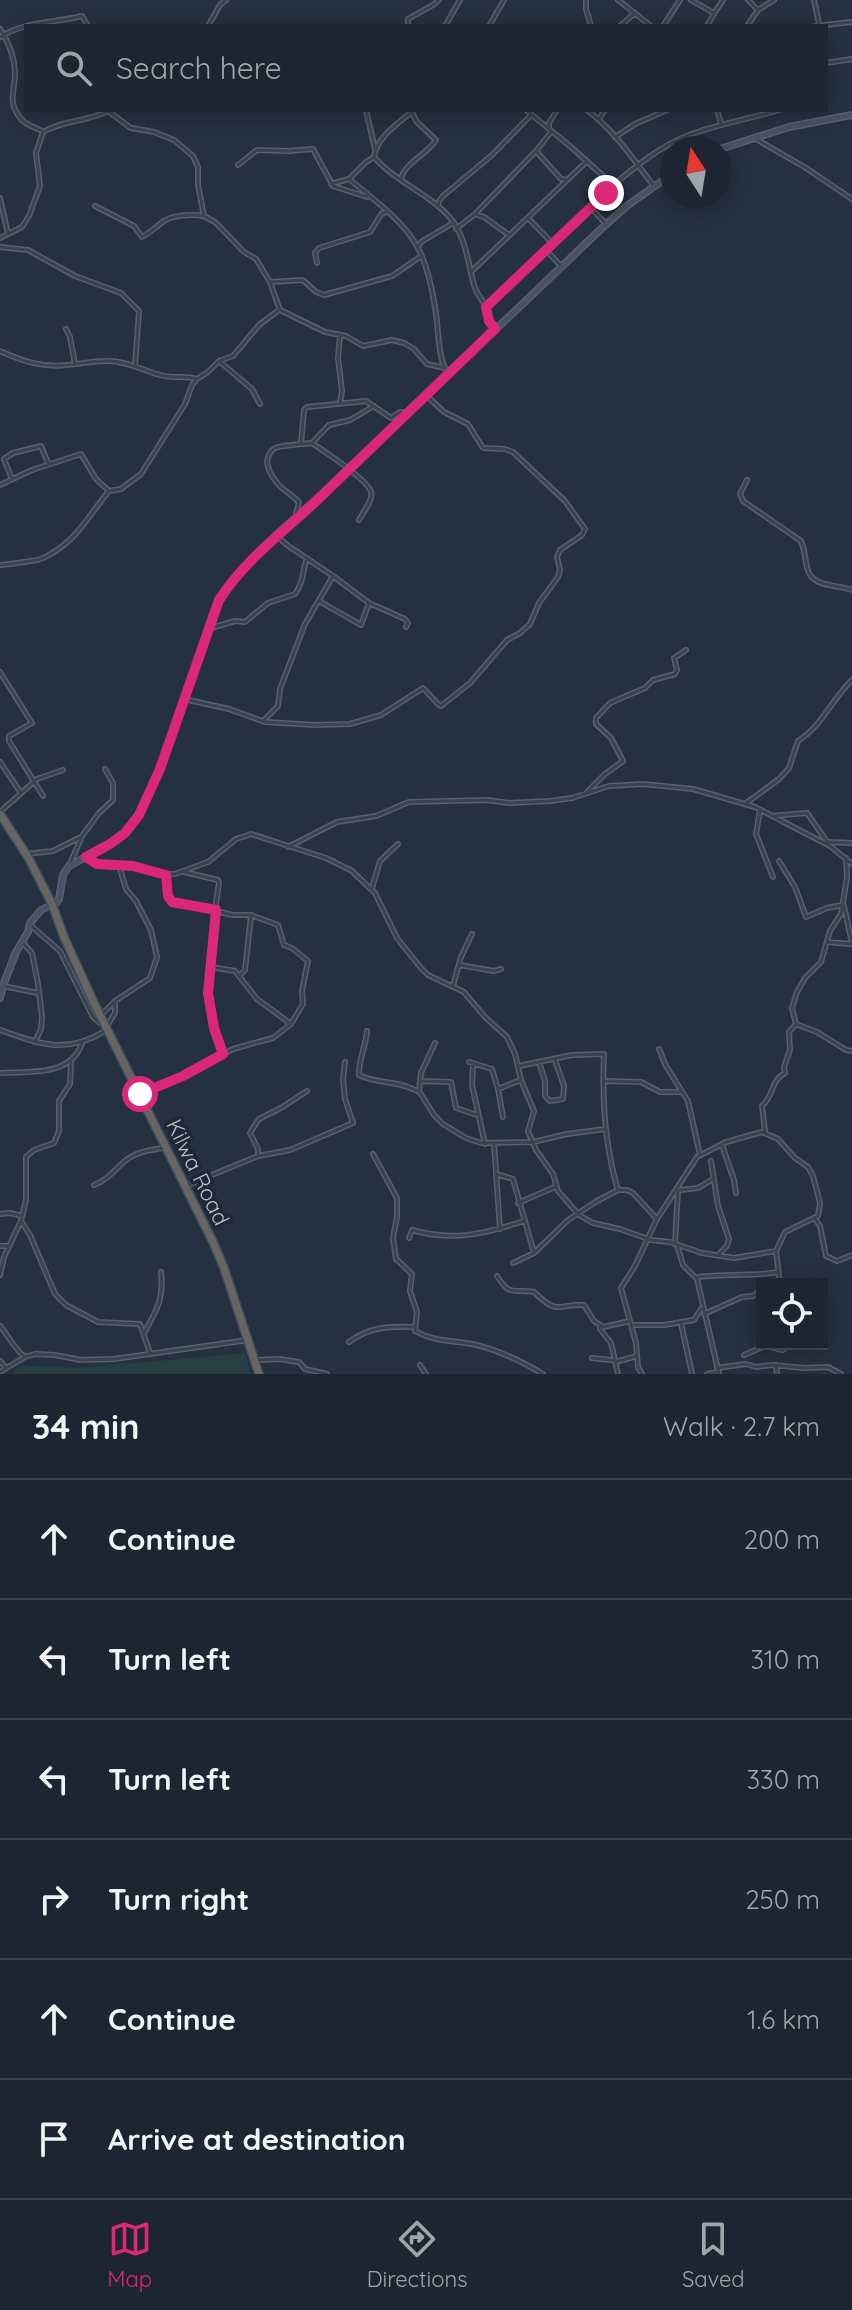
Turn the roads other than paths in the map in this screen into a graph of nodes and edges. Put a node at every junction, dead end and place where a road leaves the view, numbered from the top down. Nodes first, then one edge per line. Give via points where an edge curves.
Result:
1 (226, 0) edge
2 (439, 0) edge
3 (460, 0) edge
4 (504, 0) edge
5 (586, 0) edge
6 (618, 0) edge
7 (680, 0) edge
8 (691, 0) edge
9 (723, 0) edge
10 (748, 0) edge
11 (774, 0) edge
12 (814, 0) edge
13 (758, 10) junction
14 (707, 11) junction
15 (715, 12) junction
16 (635, 13) junction
17 (711, 19) junction
18 (852, 22) edge
19 (33, 24) edge
20 (87, 24) edge
21 (209, 24) edge
22 (408, 24) edge
23 (446, 24) edge
24 (490, 24) edge
25 (590, 24) edge
26 (622, 24) edge
27 (649, 24) edge
28 (664, 24) edge
29 (708, 24) edge
30 (748, 24) edge
31 (820, 24) edge
32 (828, 24) edge
33 (24, 27) edge
34 (0, 29) edge
35 (2, 36) edge
36 (852, 59) edge
37 (828, 63) edge
38 (106, 112) edge
39 (109, 112) edge
40 (366, 112) edge
41 (412, 112) edge
42 (413, 112) edge
43 (528, 112) edge
44 (556, 112) edge
45 (590, 112) edge
46 (604, 112) edge
47 (662, 112) edge
48 (718, 112) edge
49 (771, 112) edge
50 (826, 112) edge
51 (531, 115) junction
52 (852, 115) edge
53 (599, 119) junction
54 (828, 119) junction
55 (721, 124) junction
56 (550, 130) junction
57 (43, 132) junction
58 (615, 137) junction
59 (753, 137) junction
60 (732, 145) edge
61 (375, 149) junction
62 (536, 151) junction
63 (374, 157) junction
64 (587, 161) junction
65 (238, 165) dead end
66 (638, 165) junction
67 (349, 179) junction
68 (401, 179) junction
69 (561, 179) junction
70 (567, 180) junction
71 (660, 181) edge
72 (331, 184) junction
73 (563, 185) junction
74 (654, 185) junction
75 (611, 187) junction
76 (370, 197) junction
77 (0, 198) edge
78 (852, 199) edge
79 (95, 206) dead end
80 (438, 207) junction
81 (590, 207) junction
82 (388, 212) junction
83 (475, 214) junction
84 (204, 216) junction
85 (527, 218) junction
86 (453, 223) junction
87 (606, 224) junction
88 (456, 229) junction
89 (8, 235) junction
90 (509, 236) junction
91 (0, 238) edge
92 (413, 240) junction
93 (421, 242) junction
94 (553, 244) junction
95 (0, 247) edge
96 (418, 247) junction
97 (546, 250) junction
98 (421, 256) junction
99 (317, 263) dead end
100 (562, 266) junction
101 (472, 271) junction
102 (270, 282) junction
103 (486, 307) junction
104 (280, 310) junction
105 (66, 329) dead end
106 (495, 329) junction
107 (340, 336) junction
108 (0, 351) edge
109 (219, 361) junction
110 (75, 364) junction
111 (135, 366) junction
112 (446, 371) junction
113 (197, 379) junction
114 (427, 395) junction
115 (339, 403) junction
116 (260, 404) dead end
117 (374, 406) junction
118 (407, 412) junction
119 (301, 443) junction
120 (312, 443) junction
121 (48, 464) junction
122 (349, 469) junction
123 (12, 479) junction
124 (747, 480) dead end
125 (0, 485) edge
126 (109, 491) junction
127 (299, 516) junction
128 (359, 520) dead end
129 (277, 536) junction
130 (307, 558) junction
131 (0, 565) edge
132 (333, 576) junction
133 (852, 590) edge
134 (319, 601) junction
135 (369, 603) junction
136 (406, 627) dead end
137 (208, 629) junction
138 (686, 650) dead end
139 (0, 672) edge
140 (852, 680) edge
141 (184, 699) junction
142 (263, 721) junction
143 (0, 762) edge
144 (105, 769) dead end
145 (63, 770) dead end
146 (33, 782) junction
147 (21, 793) junction
148 (584, 794) junction
149 (43, 796) dead end
150 (745, 804) junction
151 (760, 810) junction
152 (0, 813) edge
153 (772, 816) junction
154 (82, 836) junction
155 (852, 843) edge
156 (398, 844) dead end
157 (829, 844) junction
158 (288, 847) junction
159 (26, 854) junction
160 (86, 857) junction
161 (846, 858) junction
162 (779, 861) dead end
163 (852, 864) edge
164 (118, 865) junction
165 (69, 866) junction
166 (183, 872) junction
167 (166, 875) junction
168 (773, 877) dead end
169 (372, 888) junction
170 (52, 904) junction
171 (843, 904) junction
172 (216, 910) junction
173 (852, 912) edge
174 (846, 914) junction
175 (251, 915) junction
176 (29, 924) junction
177 (472, 934) dead end
178 (22, 942) junction
179 (827, 942) junction
180 (852, 943) edge
181 (460, 965) junction
182 (211, 967) junction
183 (501, 969) dead end
184 (239, 976) junction
185 (2, 984) edge
186 (453, 986) junction
187 (38, 993) junction
188 (0, 998) edge
189 (115, 1001) junction
190 (101, 1015) junction
191 (291, 1024) junction
192 (796, 1024) junction
193 (107, 1028) junction
194 (0, 1030) edge
195 (367, 1031) dead end
196 (35, 1042) junction
197 (82, 1043) junction
198 (435, 1043) dead end
199 (659, 1049) dead end
200 (852, 1051) edge
201 (223, 1054) junction
202 (555, 1059) junction
203 (71, 1062) junction
204 (345, 1062) dead end
205 (539, 1062) junction
206 (518, 1066) junction
207 (0, 1073) edge
208 (521, 1080) junction
209 (419, 1081) junction
210 (604, 1081) junction
211 (498, 1089) junction
212 (307, 1091) dead end
213 (683, 1092) junction
214 (140, 1094) junction
215 (420, 1094) junction
216 (477, 1115) junction
217 (503, 1117) dead end
218 (605, 1129) junction
219 (765, 1132) junction
220 (533, 1142) junction
221 (494, 1143) junction
222 (485, 1144) junction
223 (722, 1145) junction
224 (167, 1147) junction
225 (373, 1154) dead end
226 (700, 1155) junction
227 (258, 1156) junction
228 (711, 1161) dead end
229 (496, 1174) junction
230 (713, 1179) junction
231 (94, 1185) dead end
232 (556, 1186) junction
233 (185, 1187) junction
234 (618, 1190) junction
235 (677, 1190) junction
236 (736, 1193) dead end
237 (518, 1203) junction
238 (578, 1213) junction
239 (0, 1214) edge
240 (21, 1219) junction
241 (657, 1219) junction
242 (815, 1219) junction
243 (524, 1221) junction
244 (500, 1229) junction
245 (409, 1238) dead end
246 (647, 1238) junction
247 (676, 1244) junction
248 (0, 1246) edge
249 (9, 1246) junction
250 (776, 1251) junction
251 (534, 1253) junction
252 (852, 1255) edge
253 (718, 1256) junction
254 (513, 1263) dead end
255 (161, 1272) dead end
256 (778, 1272) junction
257 (0, 1275) edge
258 (762, 1275) joint
259 (497, 1276) dead end
260 (696, 1278) junction
261 (779, 1278) edge
262 (756, 1293) edge
263 (702, 1307) junction
264 (704, 1314) junction
265 (681, 1322) junction
266 (631, 1323) junction
267 (600, 1325) junction
268 (0, 1326) edge
269 (414, 1327) junction
270 (144, 1333) junction
271 (248, 1340) junction
272 (349, 1342) dead end
273 (756, 1350) edge
274 (150, 1353) junction
275 (744, 1355) dead end
276 (637, 1356) junction
277 (25, 1357) junction
278 (592, 1358) dead end
279 (628, 1359) junction
280 (255, 1360) junction
281 (614, 1360) junction
282 (0, 1361) edge
283 (420, 1365) dead end
284 (776, 1365) junction
285 (6, 1368) junction
286 (616, 1368) junction
287 (718, 1371) edge
288 (808, 1371) edge
289 (0, 1372) edge
290 (259, 1374) edge
291 (327, 1374) edge
292 (426, 1374) edge
293 (543, 1374) edge
294 (618, 1374) edge
295 (642, 1374) edge
296 (692, 1374) edge
297 (707, 1374) edge
298 (777, 1374) edge
299 (841, 1374) edge

1 - 21 street
2 - 22 street
3 - 23 street
4 - 24 street
5 - 25 street
6 - 16 street
7 - 28 street
8 - 14 street
9 - 15 street
10 - 13 street
11 - 13 street
12 - 31 street
13 - 30 street
14 - 15 street
14 - 17 street
15 - 17 street
16 - 26 street
16 - 27 street
17 - 29 street
18 - 32 street
19 - 20 street via 82,16
33 - 35 street
34 - 35 street
35 - 57 street via 15,68 14,107 24,122
36 - 37 street
38 - 57 street
39 - 84 street via 131,128 174,140 193,156
40 - 61 street
41 - 61 street
42 - 68 street via 436,142 402,171
43 - 51 street
44 - 56 street
45 - 53 street
46 - 53 street
47 - 58 street
48 - 55 street
49 - 55 street
50 - 54 street
51 - 56 street
51 - 80 street via 443,196
52 - 54 main road
53 - 58 street
54 - 59 main road
55 - 66 street via 678,140
56 - 62 street
56 - 64 street
57 - 89 street via 36,153 40,186 26,223
58 - 66 street
59 - 60 main road
59 - 78 street
61 - 63 street
62 - 69 street
62 - 83 street
63 - 67 street
63 - 68 street
64 - 70 street
64 - 75 street
65 - 72 street via 257,150 313,149
66 - 74 street
66 - 75 street
67 - 72 street
67 - 76 street
68 - 80 street
69 - 70 street
69 - 73 street
70 - 73 street
71 - 74 main road
72 - 76 street
73 - 85 street
74 - 87 main road
75 - 81 street
76 - 82 street
77 - 89 street
79 - 84 street via 134,226 142,237 166,219
80 - 86 street
81 - 87 street
81 - 94 street
82 - 92 street
82 - 99 street via 370,232 319,248
83 - 88 street
83 - 90 street
84 - 102 street via 256,259
85 - 90 street
85 - 94 street
86 - 88 street
86 - 93 street
87 - 100 main road
88 - 101 street
89 - 91 street
90 - 101 street
92 - 93 street
92 - 96 street
93 - 96 street
94 - 97 street
95 - 111 street via 31,251 125,295 139,311
96 - 98 street
97 - 100 street
97 - 103 street
98 - 102 street via 392,276 329,294 316,292 303,280
98 - 112 street
100 - 106 main road
101 - 103 street
102 - 104 street
103 - 106 street
104 - 107 street
104 - 109 street via 233,356
105 - 110 street
106 - 112 main road
107 - 112 street via 363,346 397,341
107 - 115 street
108 - 110 street via 34,364
109 - 113 street
109 - 116 street via 250,386
110 - 111 street via 106,361
111 - 113 street via 163,376
112 - 114 main road
113 - 126 street via 141,474
114 - 118 main road
114 - 142 street via 468,424 483,448 513,452 565,501 584,533 560,550 558,577 530,624 441,706 423,688 365,721
115 - 117 street via 366,401
115 - 119 street via 305,408
117 - 118 street via 391,418
117 - 120 street via 329,425
118 - 122 main road
119 - 120 street
119 - 127 street via 275,449 266,464 278,485 299,502
120 - 122 street
121 - 123 street
121 - 123 street via 41,446 13,453 4,459
121 - 126 street via 81,454
122 - 127 main road
122 - 128 street via 372,494
123 - 125 street
124 - 133 street via 740,494 743,501 801,541 809,575 819,583
126 - 131 street via 62,548 39,560
127 - 129 main road
129 - 130 street
129 - 137 main road via 225,589
130 - 132 street
130 - 137 street via 295,594 268,603 245,622
132 - 134 street
132 - 135 street
134 - 135 street via 361,625
134 - 142 street via 293,652 278,706
135 - 136 street via 405,619
137 - 141 main road
138 - 148 street via 674,658 675,674 610,703 596,718 623,761
139 - 146 street via 32,723 8,738
140 - 150 street via 798,741 785,773
141 - 142 street
141 - 160 main road via 160,769 134,822
143 - 147 street
144 - 154 street via 114,798
145 - 146 street
146 - 147 street
146 - 149 street
147 - 152 street
148 - 150 street via 643,784 686,787
148 - 158 street via 509,803 409,802 376,816 337,822
150 - 151 street
151 - 153 street
151 - 168 street via 756,834
152 - 159 highway, Kilwa Road
153 - 157 street
153 - 157 street via 807,813
154 - 159 street via 53,851
154 - 165 street
155 - 157 street
156 - 169 street via 380,861
157 - 161 street
158 - 166 street via 256,835 242,836 208,862
158 - 169 street via 333,861
159 - 170 highway, Kilwa Road
160 - 164 street via 97,864
160 - 165 main road
161 - 163 street
161 - 171 street
162 - 171 street via 806,917
164 - 167 street
164 - 189 street via 157,953 150,978
165 - 170 main road via 59,899
166 - 167 street
166 - 172 street via 218,880
167 - 172 street via 172,902
169 - 186 street via 395,936 421,968
170 - 176 main road
170 - 190 highway, Kilwa Road
171 - 174 street
171 - 179 street
172 - 175 street
172 - 182 street
173 - 174 street
174 - 180 street
175 - 184 street via 245,970
175 - 191 street via 278,925 284,945 308,961 303,1004
176 - 178 main road
176 - 193 street via 60,951 93,1017
177 - 181 street
178 - 185 main road
178 - 187 street via 32,953
179 - 180 street
179 - 192 street via 821,962 795,998
181 - 183 street
181 - 186 street
182 - 184 street
182 - 201 street via 211,1017
184 - 191 street via 257,999
185 - 187 street
185 - 188 main road
186 - 206 street via 504,1033
187 - 196 street via 42,1017
189 - 190 street
189 - 193 street
190 - 193 highway, Kilwa Road
191 - 201 street via 273,1038
192 - 200 street
192 - 219 street via 789,1032 785,1073 762,1106
193 - 197 street
193 - 214 highway, Kilwa Road
194 - 196 street
195 - 215 street via 359,1074
196 - 197 street
197 - 203 street
198 - 209 street
199 - 213 street
201 - 214 street
202 - 205 street
202 - 205 street via 564,1086 558,1101 545,1096
202 - 210 street via 604,1054
203 - 207 street via 51,1070
203 - 240 street via 70,1084 59,1101 57,1139 26,1157
204 - 227 street via 345,1099 353,1123 287,1151
205 - 206 street
206 - 208 street
208 - 211 street
208 - 220 street via 534,1111 528,1130
209 - 215 street
209 - 216 street via 451,1082 456,1108
210 - 213 street via 641,1082 660,1092
210 - 218 street
211 - 216 street via 492,1069 471,1062
211 - 217 street
212 - 227 street via 253,1126 250,1133
213 - 226 street
214 - 224 highway, Kilwa Road
215 - 222 street via 443,1124
216 - 222 street
218 - 220 street
218 - 234 street
219 - 223 street
219 - 242 street via 811,1172 820,1203
220 - 221 street
220 - 232 street
221 - 222 street
221 - 229 street
223 - 226 street
223 - 236 street
224 - 231 street via 135,1155
224 - 233 highway, Kilwa Road
225 - 269 street via 397,1198 393,1239 396,1259 412,1274
226 - 235 street
227 - 233 street
228 - 230 street
229 - 237 street via 513,1179
229 - 244 street
230 - 235 street via 698,1188
230 - 253 street via 729,1239
232 - 237 street
232 - 238 street
233 - 271 highway, Kilwa Road via 224,1268
234 - 238 street
234 - 241 street via 633,1193
235 - 241 street
235 - 247 street
237 - 243 street
238 - 246 street via 590,1222
238 - 251 street
239 - 240 street
240 - 249 street
240 - 270 street via 61,1301 98,1322 140,1324
241 - 246 street
242 - 250 street via 785,1232
242 - 252 street via 828,1258 837,1261
243 - 244 street
243 - 251 street
244 - 245 street via 448,1237 412,1230
246 - 247 street
246 - 266 street via 621,1288
247 - 253 street
247 - 260 street via 683,1265
248 - 249 street
249 - 257 street
250 - 253 street
250 - 256 street
251 - 254 street
255 - 270 street via 161,1300
256 - 258 street
256 - 261 street
258 - 260 street
259 - 267 street via 511,1292 534,1292 552,1306 584,1305
260 - 263 street
262 - 264 street
263 - 264 street
263 - 265 street via 695,1320
264 - 287 street
265 - 266 street
265 - 296 street
266 - 267 street
266 - 276 street
267 - 281 street
268 - 277 street
269 - 272 street via 380,1328
269 - 293 street via 438,1340 491,1349
270 - 274 street
271 - 274 street
271 - 280 highway, Kilwa Road
273 - 275 street
274 - 277 street via 96,1360
276 - 279 street
276 - 295 street
277 - 285 street
278 - 281 street
279 - 281 street
279 - 286 street
280 - 290 highway, Kilwa Road
280 - 291 street via 299,1362 305,1369
281 - 286 street
282 - 285 street
283 - 292 street
284 - 287 street via 746,1364
284 - 288 street
284 - 298 street
285 - 289 street
286 - 294 street
287 - 297 street
288 - 299 street via 828,1367

